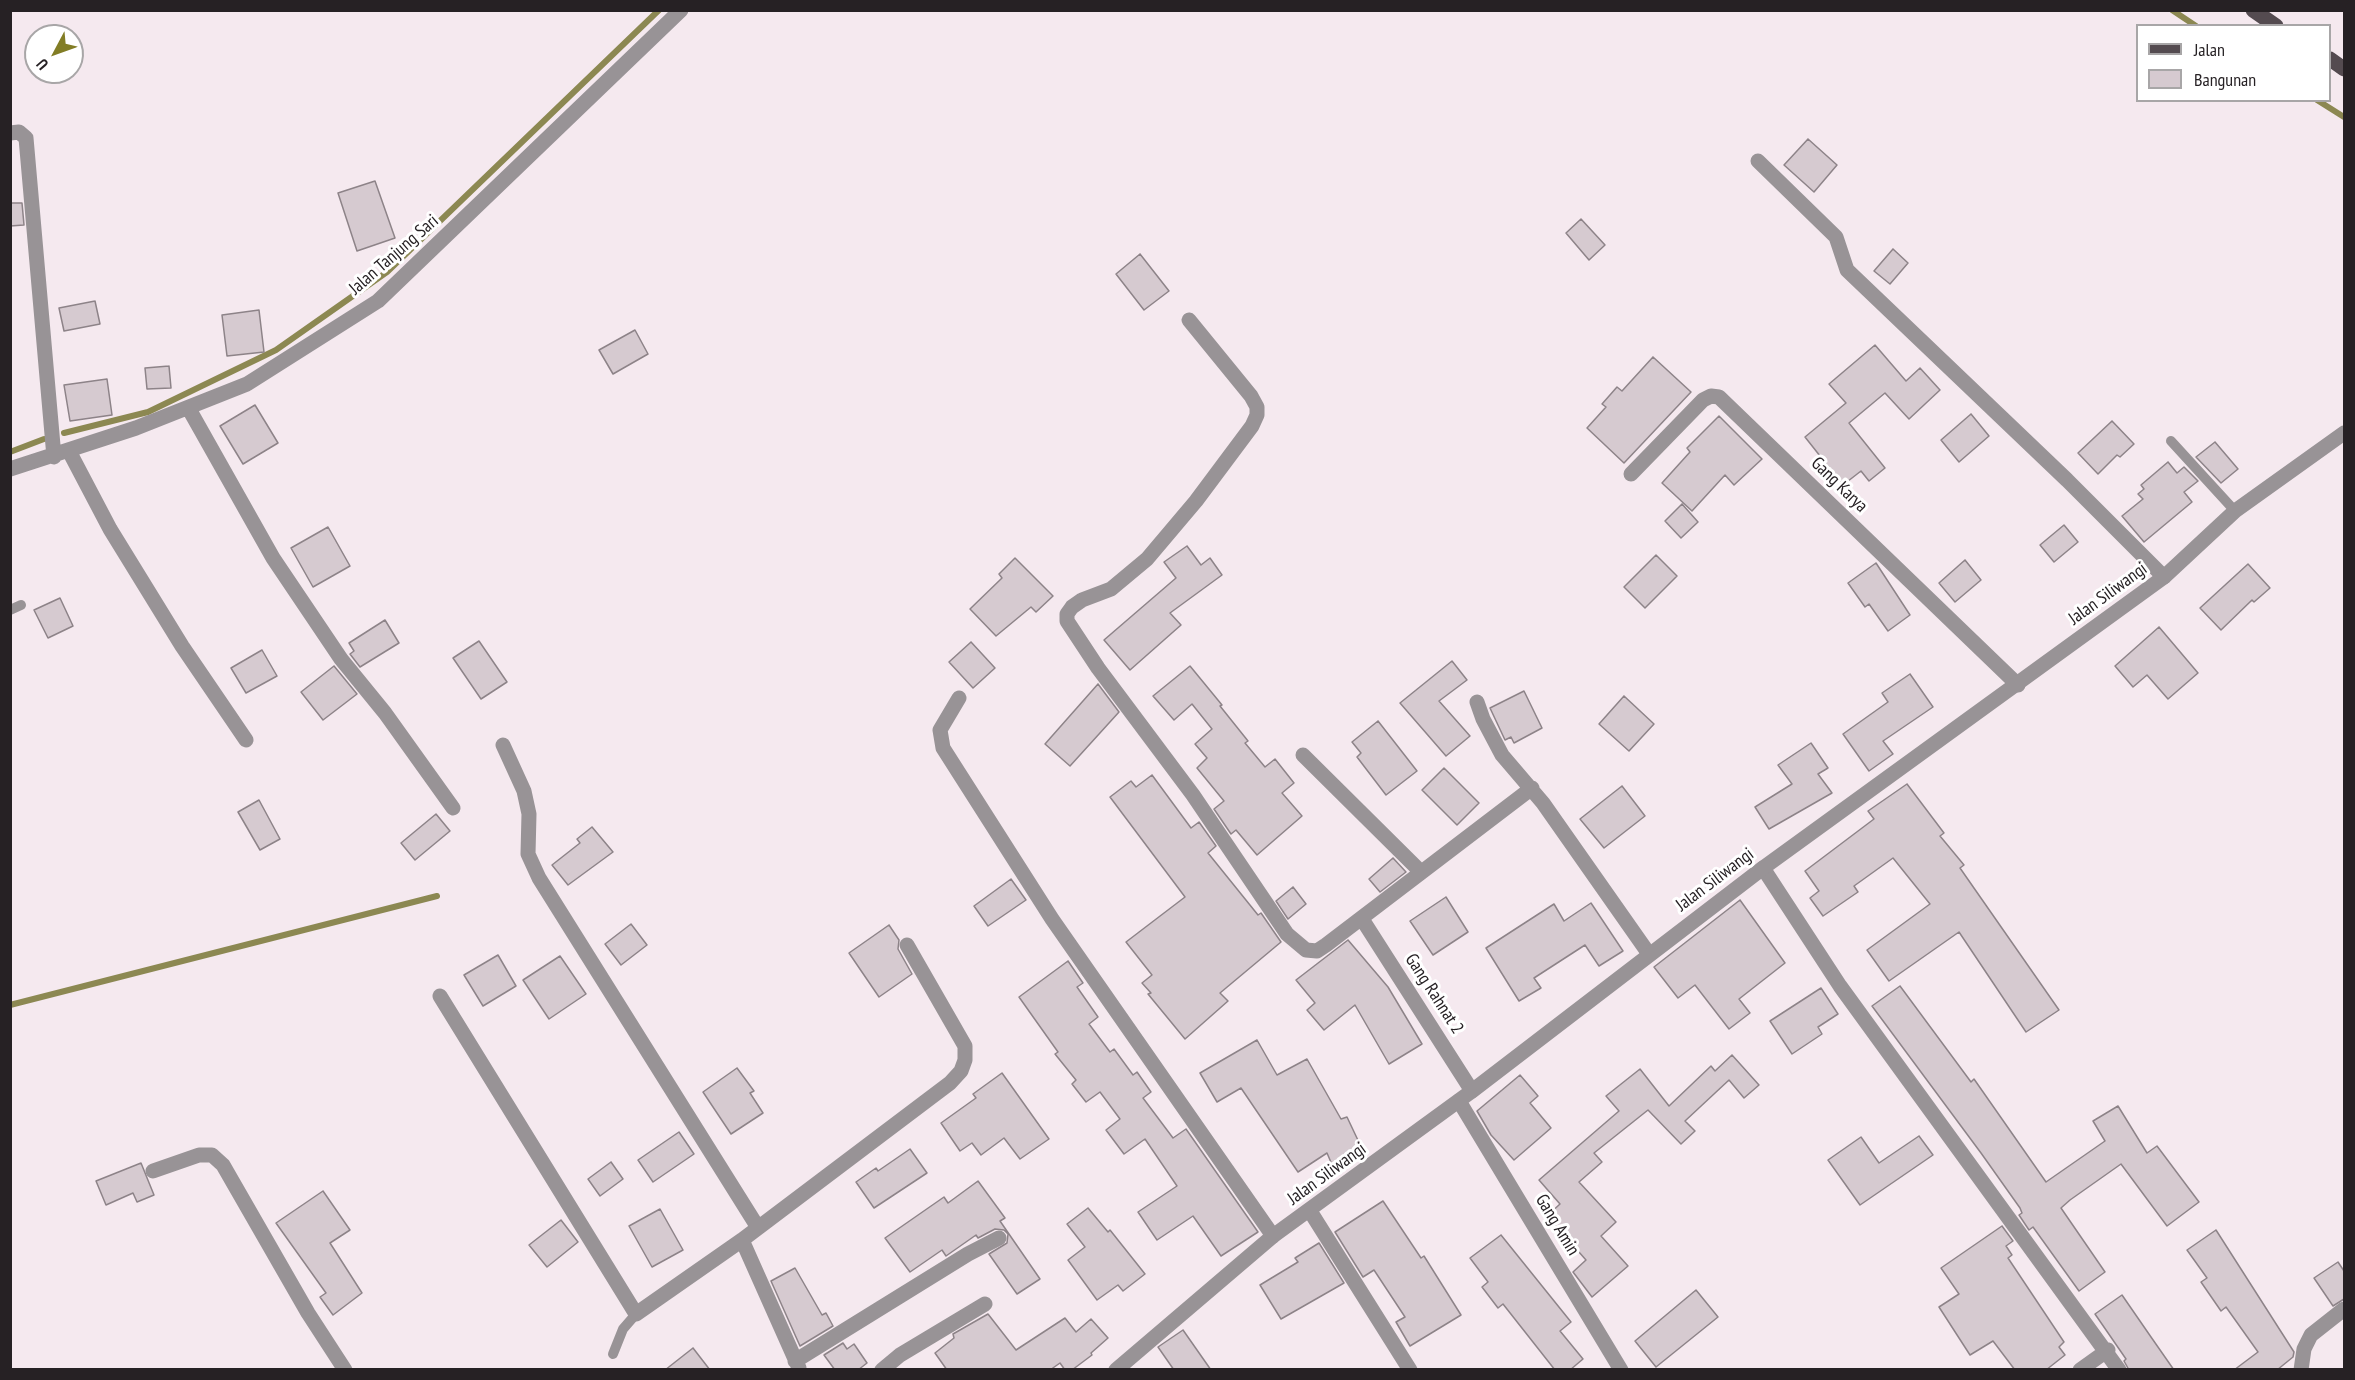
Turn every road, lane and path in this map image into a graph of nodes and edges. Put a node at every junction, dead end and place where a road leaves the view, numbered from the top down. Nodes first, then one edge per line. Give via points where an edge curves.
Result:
1 (681, 10) edge
2 (2253, 10) edge
3 (2273, 24) edge
4 (2331, 60) edge
5 (2344, 69) edge
6 (10, 133) edge
7 (1758, 161) dead end
8 (1188, 320) dead end
9 (189, 409) junction
10 (2344, 433) edge
11 (2171, 441) dead end
12 (69, 451) junction
13 (54, 457) junction
14 (10, 469) edge
15 (1631, 474) dead end
16 (2235, 511) junction
17 (2164, 578) junction
18 (2018, 685) junction
19 (959, 698) dead end
20 (1477, 702) dead end
21 (246, 740) dead end
22 (503, 745) dead end
23 (1303, 754) dead end
24 (1532, 788) junction
25 (453, 808) dead end
26 (1763, 868) junction
27 (1421, 872) junction
28 (1362, 919) junction
29 (907, 945) dead end
30 (1649, 954) junction
31 (440, 996) dead end
32 (1472, 1091) junction
33 (1459, 1101) junction
34 (153, 1171) dead end
35 (1310, 1211) junction
36 (757, 1226) junction
37 (1273, 1236) junction
38 (999, 1238) dead end
39 (742, 1240) junction
40 (985, 1304) dead end
41 (2344, 1309) edge
42 (636, 1314) junction
43 (2108, 1350) junction
44 (613, 1354) dead end
45 (797, 1365) edge
46 (345, 1370) edge
47 (882, 1370) edge
48 (1116, 1370) edge
49 (1410, 1370) edge
50 (1621, 1370) edge
51 (2080, 1370) edge
52 (2119, 1370) edge
53 (2301, 1370) edge

1 - 9 street, Jalan Tanjung Sari via 378,301 247,384
2 - 3 main road
4 - 5 main road
6 - 13 street via 19,132 26,138
7 - 17 street via 1836,237 1847,270
8 - 28 street via 1251,396 1257,406 1252,426 1148,559 1111,590 1082,600 1066,614 1067,621 1187,786 1287,934 1298,945 1317,951
9 - 12 street, Jalan Tanjung Sari
9 - 25 street via 286,576 341,659
10 - 16 street, Jalan Siliwangi
11 - 16 lane
12 - 13 street, Jalan Tanjung Sari
12 - 21 street via 182,646
13 - 14 street, Jalan Tanjung Sari
15 - 18 street, Gang Karya via 1703,400 1719,397
16 - 17 street, Jalan Siliwangi
17 - 18 street, Jalan Siliwangi
18 - 26 street, Jalan Siliwangi
19 - 37 street via 940,730 943,748 1052,919
20 - 24 street via 1502,755
22 - 36 street via 524,791 529,814 528,854 543,885
23 - 27 street
24 - 27 street
24 - 30 street
26 - 30 street, Jalan Siliwangi
26 - 43 street via 1847,995
27 - 28 street
28 - 32 street, Gang Rahnat 2
29 - 36 street via 965,1046 962,1071
30 - 32 street, Jalan Siliwangi
31 - 42 street
32 - 33 street, Jalan Siliwangi
33 - 35 street, Jalan Siliwangi
33 - 50 street, Gang Amin
34 - 46 street via 199,1155 212,1155 223,1166
35 - 37 street, Jalan Siliwangi
35 - 49 street
36 - 39 street
37 - 48 street, Jalan Siliwangi
38 - 45 street
39 - 42 street
39 - 45 street
40 - 47 street
41 - 53 street via 2311,1335
42 - 44 lane via 623,1329
43 - 51 street
43 - 52 street

